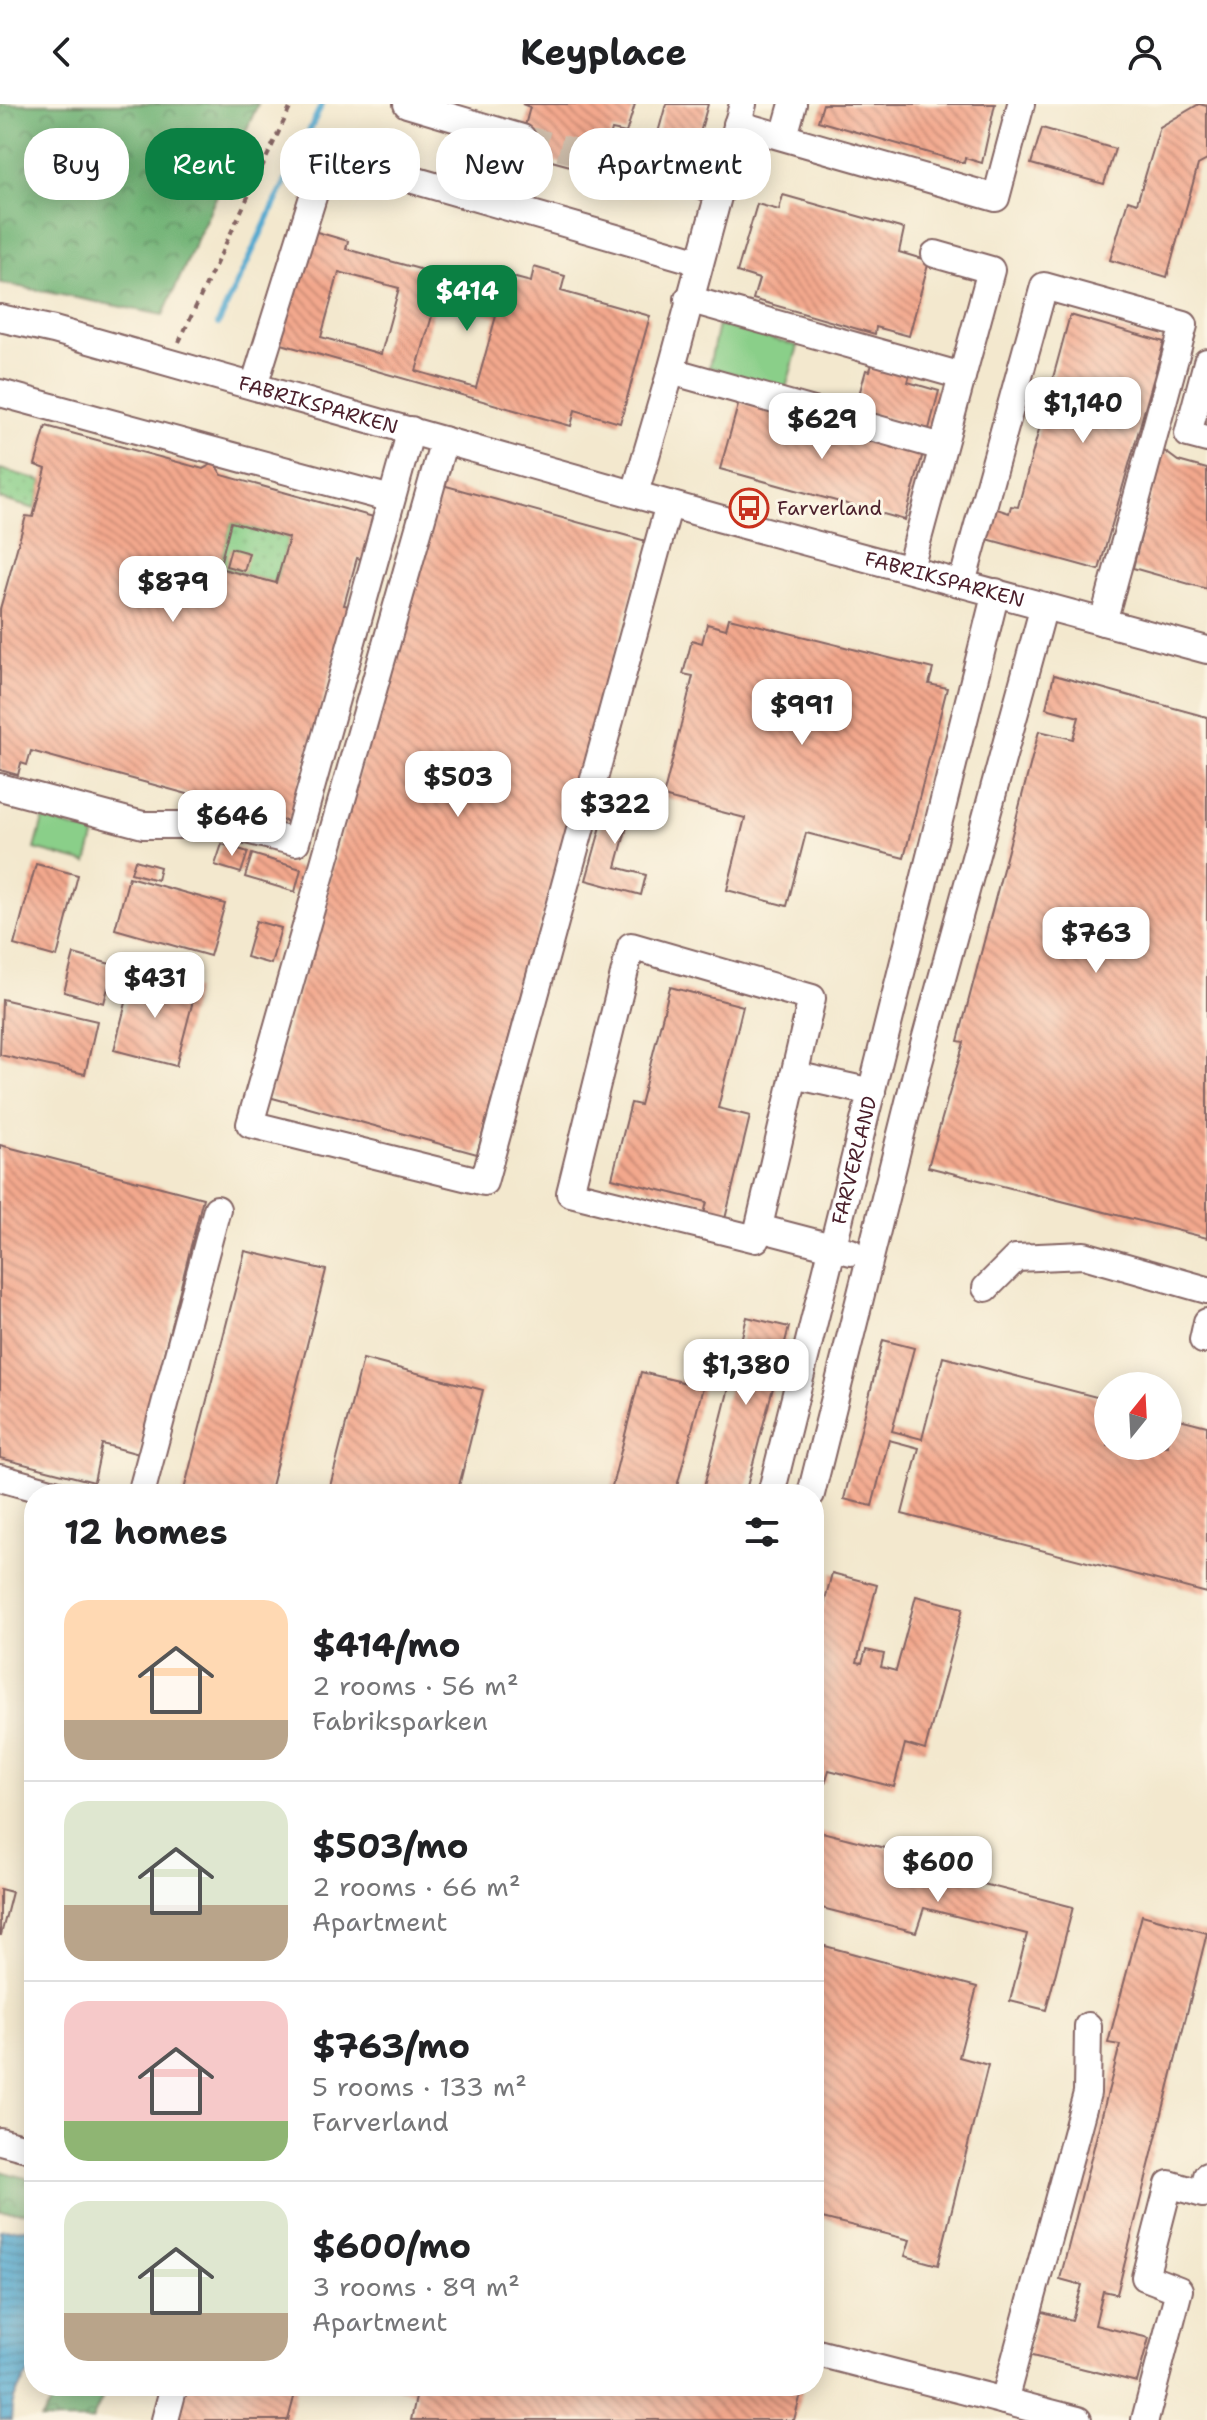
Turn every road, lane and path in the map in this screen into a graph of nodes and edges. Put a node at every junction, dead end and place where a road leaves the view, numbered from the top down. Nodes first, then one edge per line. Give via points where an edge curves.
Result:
1 (292, 104) edge
2 (407, 104) edge
3 (793, 104) edge
4 (1021, 104) edge
5 (740, 114) edge
6 (488, 128) edge
7 (784, 136) junction
8 (716, 200) edge
9 (935, 254) dead end
10 (700, 262) junction
11 (688, 299) junction
12 (0, 318) edge
13 (170, 362) junction
14 (1207, 362) edge
15 (671, 371) junction
16 (962, 376) junction
17 (254, 386) junction
18 (0, 393) edge
19 (411, 430) junction
20 (1207, 439) edge
21 (444, 440) junction
22 (942, 447) junction
23 (635, 493) junction
24 (391, 499) junction
25 (669, 504) junction
26 (910, 568) junction
27 (962, 583) junction
28 (996, 592) junction
29 (1044, 606) junction
30 (1103, 622) junction
31 (1207, 650) edge
32 (0, 787) edge
33 (915, 917) junction
34 (956, 928) junction
35 (794, 1075) junction
36 (872, 1092) junction
37 (217, 1209) dead end
38 (759, 1228) junction
39 (834, 1248) junction
40 (870, 1257) junction
41 (986, 1288) dead end
42 (1207, 1290) edge
43 (816, 1319) junction
44 (853, 1328) junction
45 (0, 1478) edge
46 (144, 1484) edge
47 (774, 1484) edge
48 (814, 1484) edge
49 (24, 1485) edge
50 (1088, 2026) dead end
51 (0, 2141) edge
52 (24, 2147) edge
53 (1207, 2176) edge
54 (824, 2355) edge
55 (171, 2396) edge
56 (1004, 2401) junction
57 (165, 2420) edge
58 (1078, 2420) edge
59 (1145, 2420) edge

1 - 13 path
2 - 6 street
3 - 7 street
4 - 7 street via 996,198
5 - 7 street
8 - 10 street
9 - 16 street via 991,270
10 - 11 street
10 - 17 street via 326,155
11 - 15 street
11 - 16 street
12 - 13 street, FABRIKSPARKEN
13 - 17 street, FABRIKSPARKEN
14 - 20 street via 1188,434
15 - 22 street
15 - 23 street
16 - 22 street
17 - 19 street, FABRIKSPARKEN
18 - 24 street
19 - 21 street, FABRIKSPARKEN
19 - 24 street
21 - 23 street, FABRIKSPARKEN
21 - 25 street via 250,1124 484,1182
22 - 26 street
23 - 25 street, FABRIKSPARKEN
24 - 32 street via 296,842 225,825 143,825
25 - 26 street, FABRIKSPARKEN
26 - 27 street, FABRIKSPARKEN
27 - 28 street, FABRIKSPARKEN
27 - 30 street via 1044,286 1184,325
28 - 29 street, FABRIKSPARKEN
28 - 33 street, FARVERLAND
29 - 30 street, FABRIKSPARKEN
29 - 34 street, FARVERLAND
30 - 31 street, FABRIKSPARKEN
33 - 34 street
33 - 36 street, FARVERLAND
34 - 40 street, FARVERLAND
35 - 36 street
35 - 38 street
35 - 38 street via 812,998 631,946 570,1193 756,1239
36 - 39 street, FARVERLAND
37 - 46 street
38 - 39 street
39 - 40 street
39 - 43 street, FARVERLAND
40 - 44 street, FARVERLAND
41 - 42 street via 1016,1258 1084,1255
43 - 44 street
43 - 47 street, FARVERLAND
44 - 48 street, FARVERLAND
45 - 49 street
50 - 56 street via 1087,2093
51 - 52 street
53 - 59 street via 1203,2194 1169,2184 1145,2277 1179,2290
54 - 56 street
55 - 57 street
56 - 58 street

